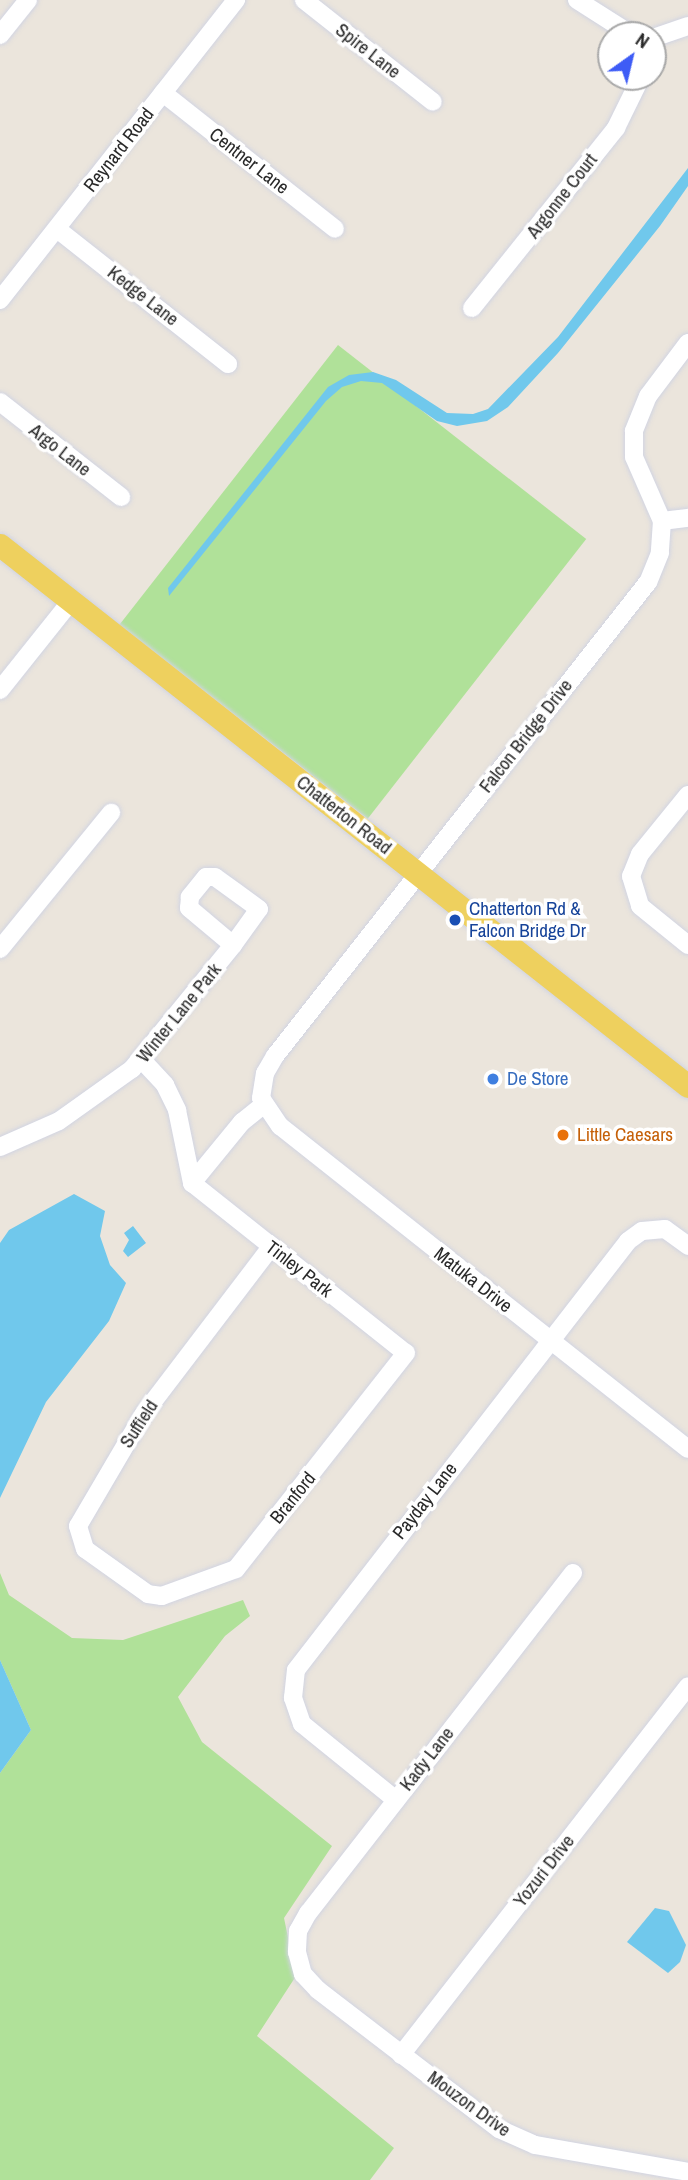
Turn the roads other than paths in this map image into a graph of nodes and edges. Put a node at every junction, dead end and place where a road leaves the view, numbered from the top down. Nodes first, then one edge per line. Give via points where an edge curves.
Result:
1 (27, 0) edge
2 (236, 0) edge
3 (304, 0) edge
4 (577, 0) edge
5 (610, 21) edge
6 (688, 26) edge
7 (667, 33) edge
8 (0, 35) edge
9 (634, 91) edge
10 (163, 93) junction
11 (433, 102) dead end
12 (57, 229) junction
13 (335, 229) dead end
14 (0, 300) edge
15 (472, 308) dead end
16 (688, 343) edge
17 (228, 364) dead end
18 (0, 402) edge
19 (121, 497) dead end
20 (688, 518) edge
21 (662, 522) junction
22 (0, 545) edge
23 (71, 601) junction
24 (0, 690) edge
25 (688, 795) edge
26 (111, 813) dead end
27 (418, 873) junction
28 (233, 945) junction
29 (688, 945) edge
30 (0, 949) edge
31 (142, 1060) junction
32 (688, 1086) edge
33 (262, 1106) junction
34 (0, 1147) edge
35 (192, 1183) junction
36 (684, 1243) edge
37 (271, 1247) junction
38 (550, 1340) junction
39 (406, 1353) joint
40 (688, 1449) edge
41 (573, 1573) dead end
42 (148, 1594) joint
43 (688, 1686) edge
44 (396, 1800) junction
45 (297, 1952) joint
46 (401, 2055) junction
47 (688, 2172) edge

1 - 8 street
2 - 10 street, Reynard Road
3 - 11 street, Spire Lane
4 - 5 street
6 - 7 street
9 - 15 street, Argonne Court via 616,128
10 - 12 street, Reynard Road
10 - 13 street, Centner Lane
12 - 14 street, Reynard Road
12 - 17 street, Kedge Lane
16 - 21 street via 642,406 625,447
18 - 19 street, Argo Lane
20 - 21 street
21 - 27 street, Falcon Bridge Drive via 660,553 648,582
22 - 23 main road, Chatterton Road
23 - 24 street
23 - 27 main road, Chatterton Road
25 - 29 street via 640,853 631,884 646,912
26 - 30 street
27 - 32 main road, Chatterton Road
27 - 33 street, Falcon Bridge Drive via 275,1056 263,1082
28 - 28 street, Winter Lane Park via 189,908 190,897 206,877 215,877 259,909
28 - 31 street, Winter Lane Park
31 - 34 street, Winter Lane Park via 108,1090 59,1121
31 - 35 street via 166,1086 177,1110
33 - 35 street via 242,1122
33 - 38 street, Matuka Drive via 280,1126
35 - 37 street, Tinley Park
36 - 38 street, Payday Lane via 665,1229 634,1235
37 - 39 street, Tinley Park
37 - 42 street, Suffield via 143,1415 78,1526 85,1549
38 - 40 street, Matuka Drive
38 - 44 street, Payday Lane via 303,1657 294,1677 293,1698 302,1724
39 - 42 street, Branford via 241,1564 229,1573 162,1596
41 - 44 street, Kady Lane
43 - 46 street, Yozuri Drive
44 - 45 street, Kady Lane via 308,1913 298,1931
45 - 46 street, Mouzon Drive via 303,1973 318,1990
46 - 47 street, Mouzon Drive via 517,2139

